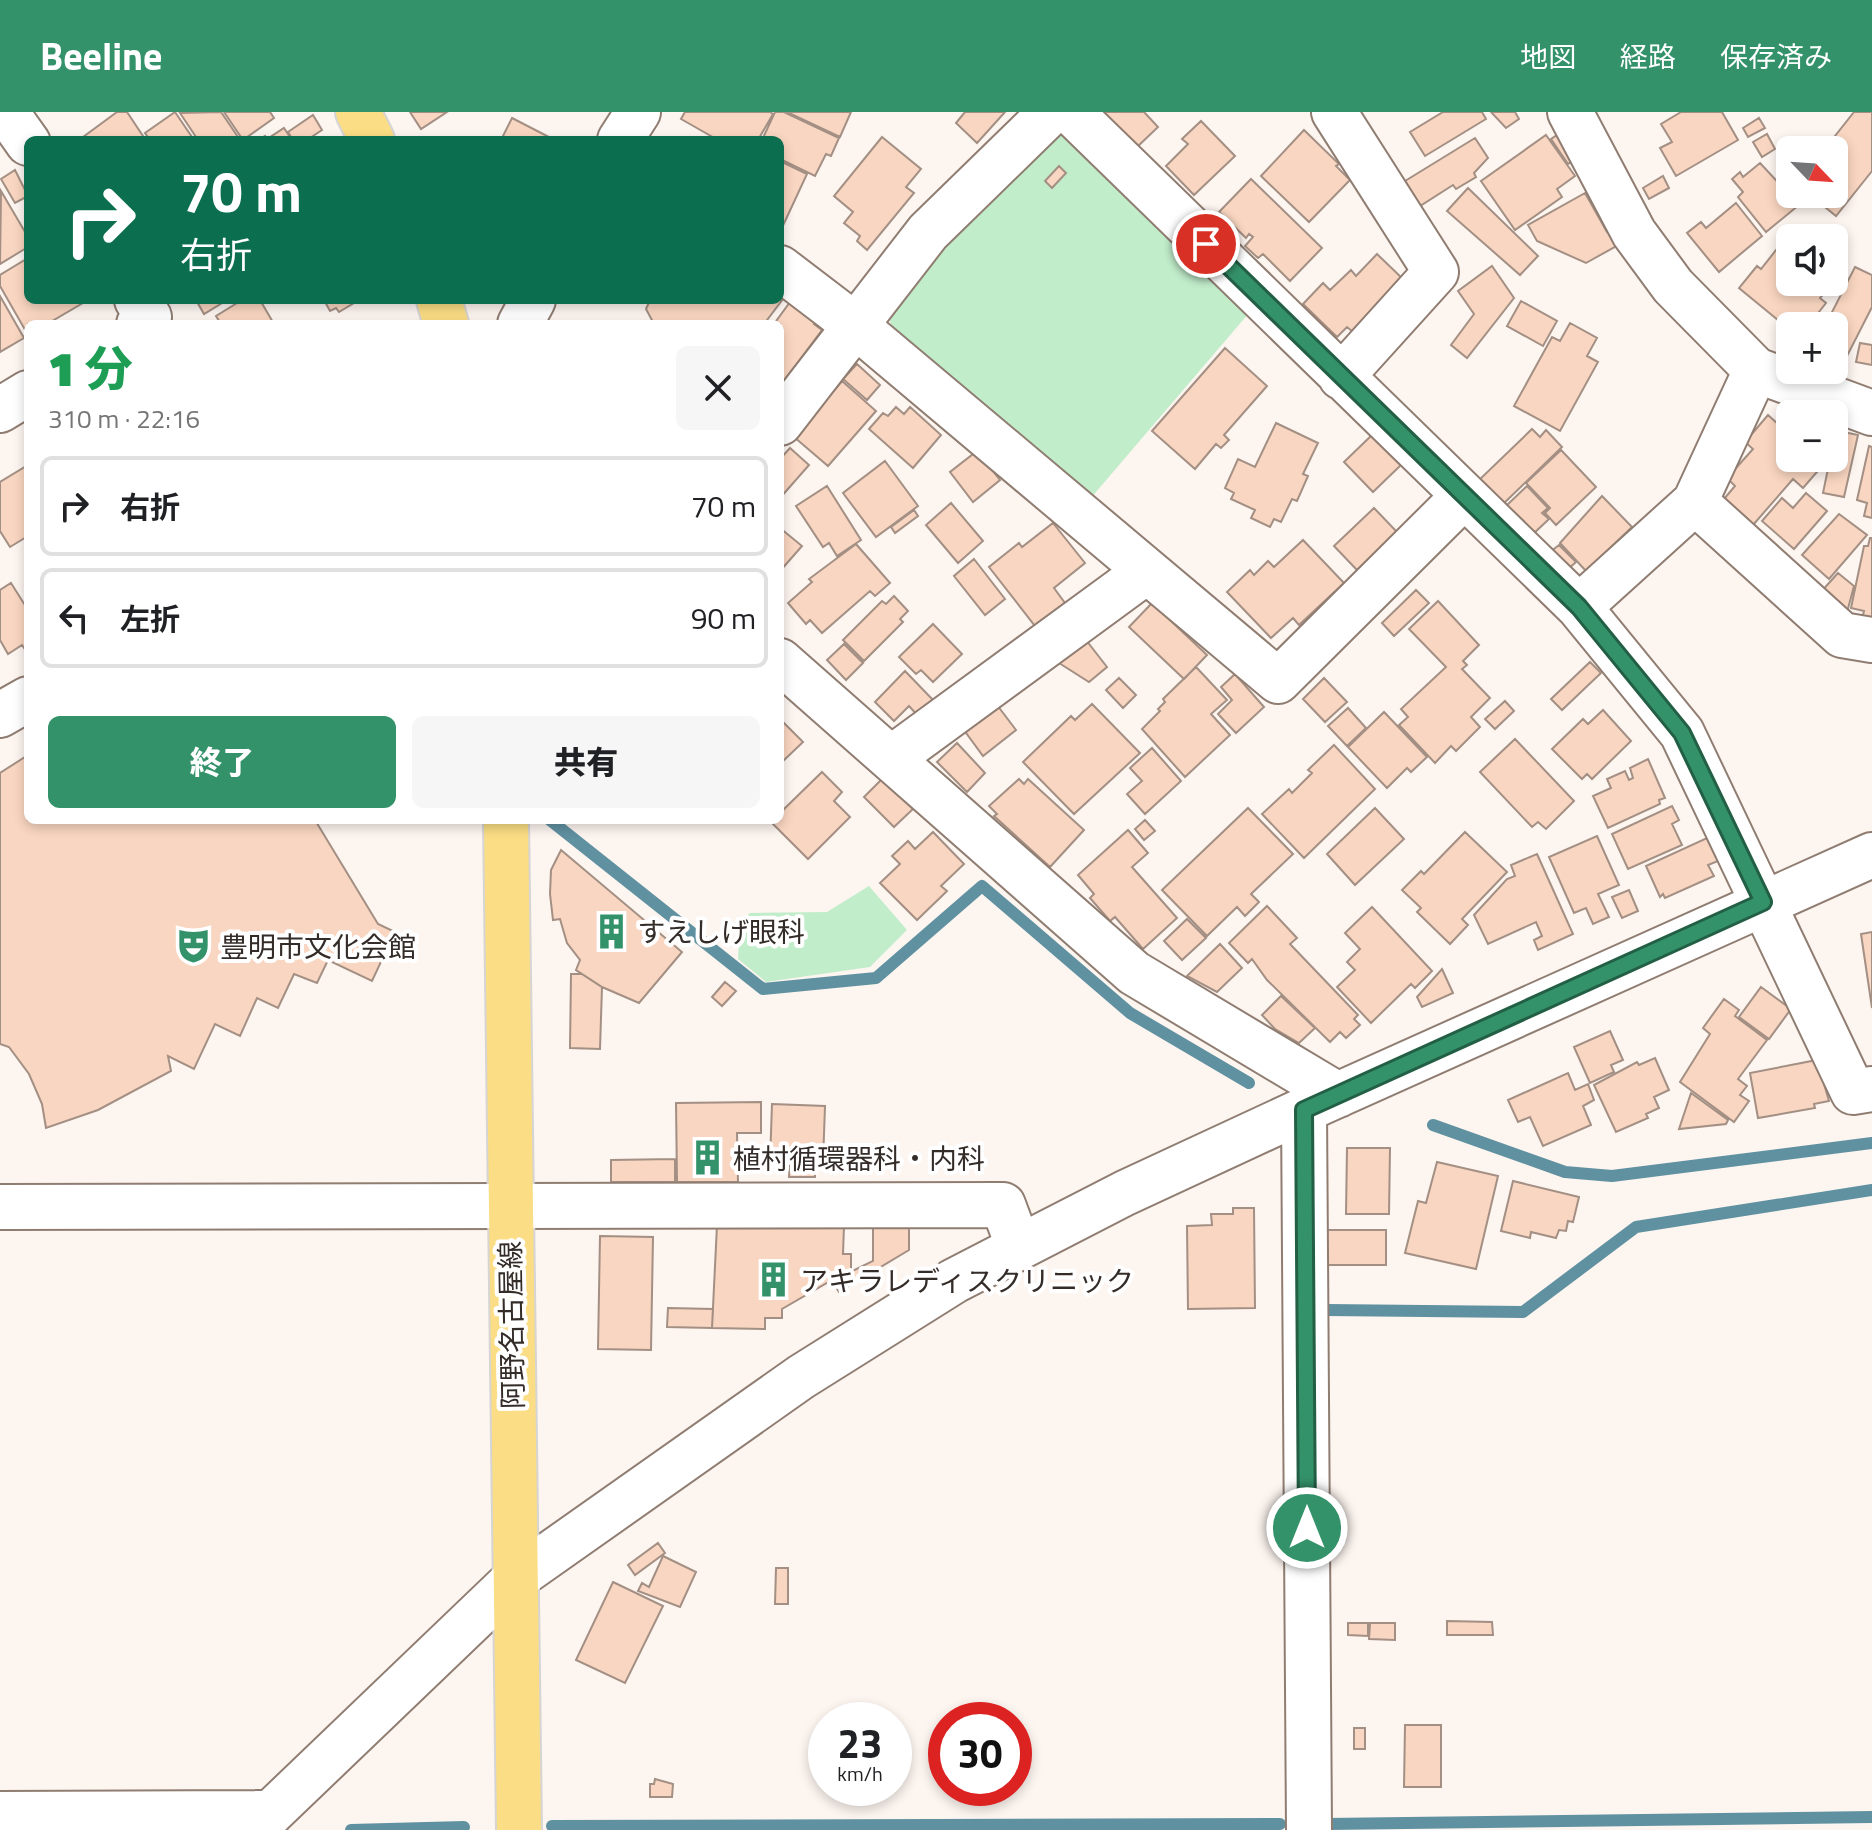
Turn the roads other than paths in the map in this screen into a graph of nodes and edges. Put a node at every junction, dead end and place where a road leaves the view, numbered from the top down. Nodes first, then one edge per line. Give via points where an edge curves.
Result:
1 (358, 112) edge
2 (638, 112) edge
3 (1051, 112) edge
4 (1071, 112) edge
5 (1334, 112) edge
6 (1570, 112) edge
7 (370, 136) edge
8 (623, 136) edge
9 (784, 271) edge
10 (140, 304) edge
11 (145, 320) edge
12 (856, 326) junction
13 (1756, 370) junction
14 (1341, 377) junction
15 (24, 395) edge
16 (0, 410) edge
17 (1872, 413) edge
18 (784, 418) edge
19 (1464, 496) junction
20 (1695, 502) junction
21 (1147, 571) junction
22 (1579, 607) junction
23 (1872, 640) edge
24 (784, 664) edge
25 (24, 701) edge
26 (0, 715) edge
27 (893, 757) junction
28 (506, 824) edge
29 (1872, 855) edge
30 (1763, 902) junction
31 (1872, 1089) edge
32 (1321, 1103) junction
33 (509, 1206) junction
34 (0, 1207) edge
35 (1019, 1248) junction
36 (516, 1578) junction
37 (0, 1814) edge
38 (260, 1825) edge
39 (519, 1830) edge
40 (1309, 1830) edge

1 - 7 main road
2 - 8 street
3 - 12 street via 928,232
4 - 14 street
5 - 14 street via 1436,272
6 - 13 street via 1634,233 1673,286
9 - 12 street
10 - 11 street via 149,317
12 - 18 street
12 - 21 street
13 - 17 street
13 - 20 street
14 - 19 street
15 - 16 street
19 - 21 street via 1278,681
19 - 22 street
20 - 22 street
20 - 23 street via 1842,635
21 - 27 street
22 - 30 street via 1682,733
24 - 27 street
25 - 26 street
27 - 32 street via 1134,973
28 - 33 main road, 阿野名古屋線
29 - 30 street
30 - 31 street via 1853,1092
30 - 32 street
32 - 35 street
32 - 40 street
33 - 34 street
33 - 35 street via 1003,1205
33 - 36 main road, 阿野名古屋線
35 - 36 street via 954,1281 801,1377
36 - 38 street
36 - 39 main road, 阿野名古屋線
37 - 38 street

